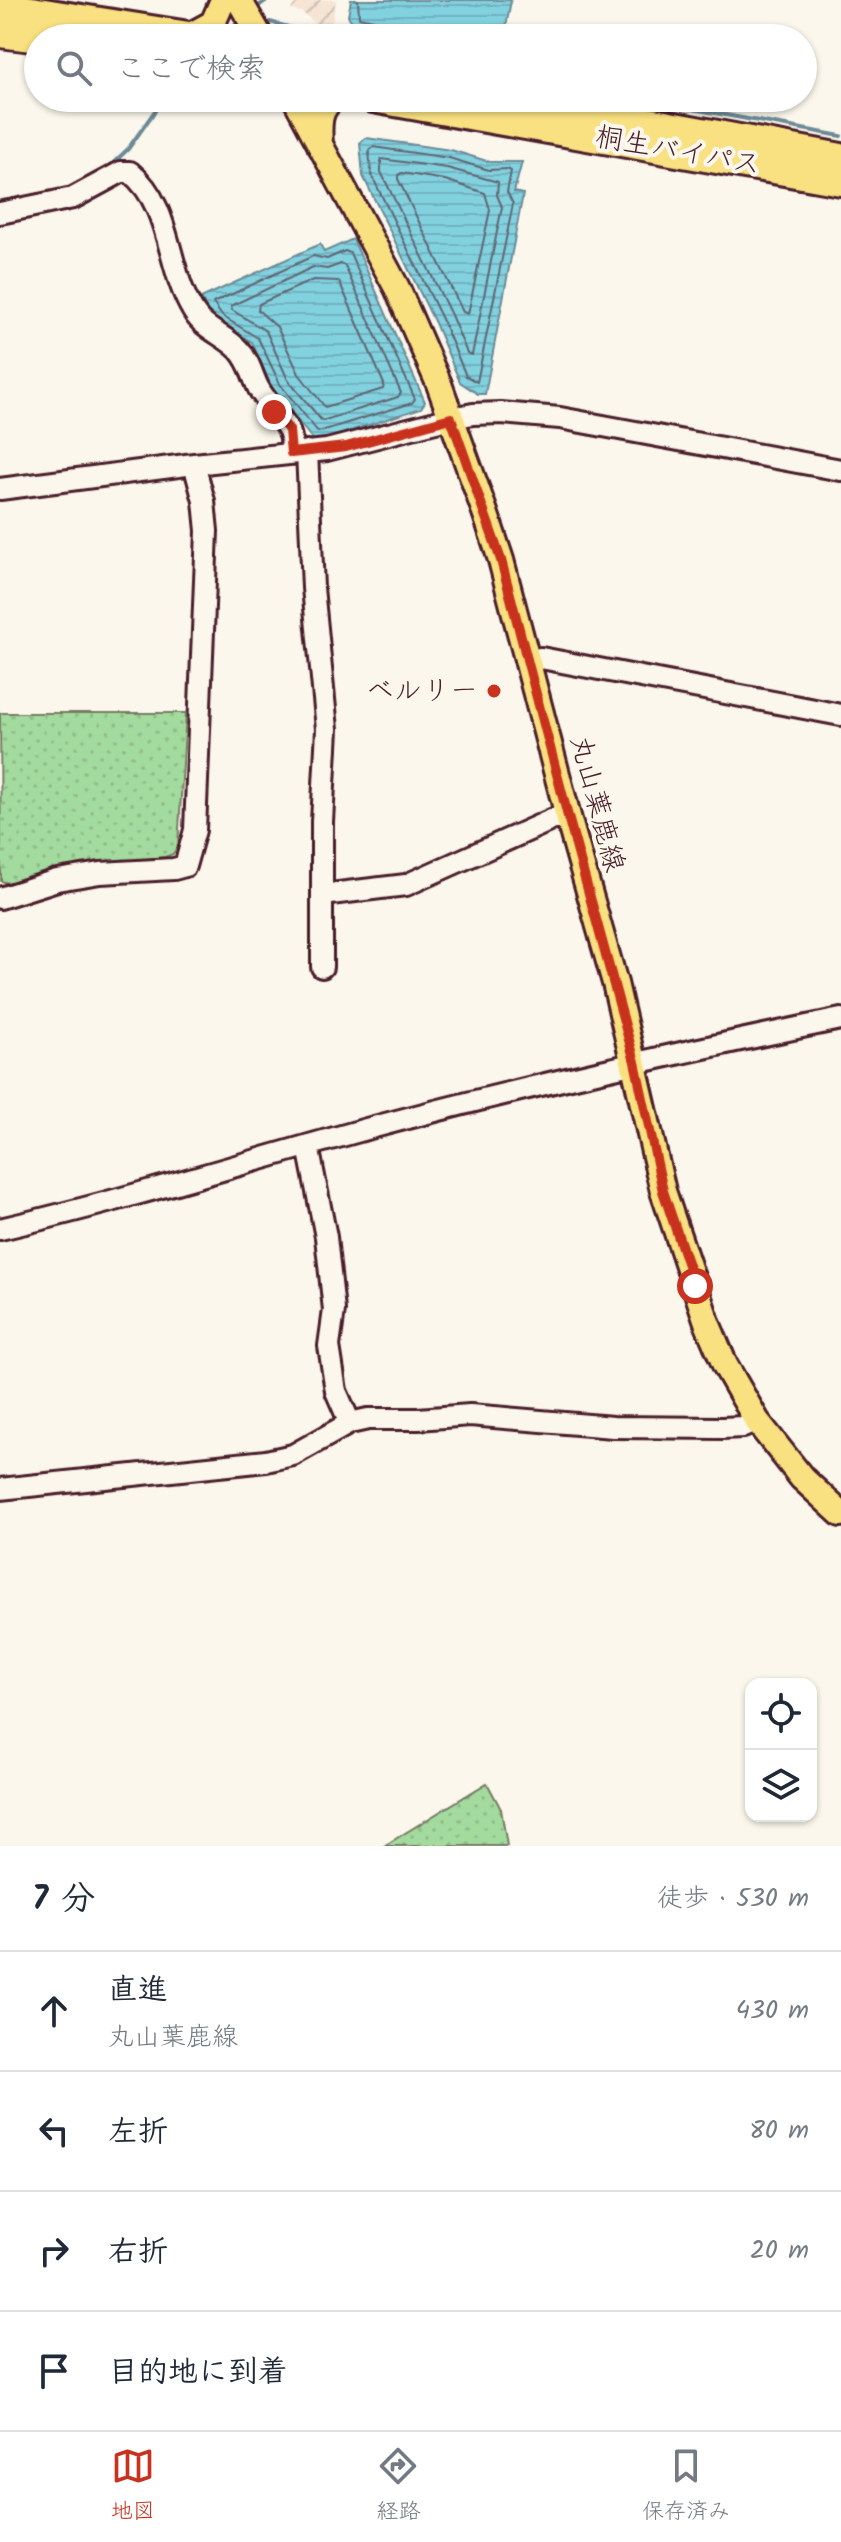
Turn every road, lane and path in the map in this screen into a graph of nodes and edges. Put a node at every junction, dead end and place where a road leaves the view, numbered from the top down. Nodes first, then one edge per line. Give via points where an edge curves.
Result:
1 (0, 6) edge
2 (243, 14) edge
3 (113, 24) edge
4 (212, 24) edge
5 (0, 33) edge
6 (24, 36) edge
7 (302, 112) edge
8 (322, 112) edge
9 (452, 112) edge
10 (594, 112) edge
11 (320, 146) junction
12 (841, 158) edge
13 (841, 181) edge
14 (0, 213) edge
15 (451, 418) junction
16 (299, 452) junction
17 (194, 464) junction
18 (841, 470) edge
19 (0, 489) edge
20 (527, 660) junction
21 (841, 715) edge
22 (567, 813) junction
23 (322, 895) junction
24 (0, 898) edge
25 (322, 967) dead end
26 (841, 1019) edge
27 (635, 1062) junction
28 (308, 1146) junction
29 (0, 1229) edge
30 (757, 1421) junction
31 (350, 1423) junction
32 (0, 1489) edge
33 (841, 1514) edge

1 - 3 highway
2 - 4 main road
5 - 6 highway
7 - 11 main road, 丸山葉鹿線
8 - 11 main road
9 - 13 highway, 桐生バイパス
10 - 12 highway, 桐生バイパス
11 - 15 main road, 丸山葉鹿線 via 397,288
14 - 16 street via 73,198 121,172 138,178 166,231 192,310 204,326 241,352
15 - 16 street via 346,447
15 - 18 street via 531,414
15 - 20 main road, 丸山葉鹿線 via 501,560
16 - 17 street
16 - 23 street via 327,729
17 - 19 street
17 - 24 street via 207,531 190,857 185,866 174,869 57,880
20 - 21 street via 541,658
20 - 22 main road, 丸山葉鹿線
22 - 23 street via 406,885
22 - 27 main road, 丸山葉鹿線
23 - 25 street
26 - 27 street
27 - 28 street
27 - 30 main road, 丸山葉鹿線 via 663,1191 708,1325
28 - 29 street
28 - 31 street via 334,1310 329,1346 336,1391
30 - 31 street via 722,1428 613,1427 470,1415
30 - 33 main road, 丸山葉鹿線 via 802,1478
31 - 32 street via 293,1455 266,1461

